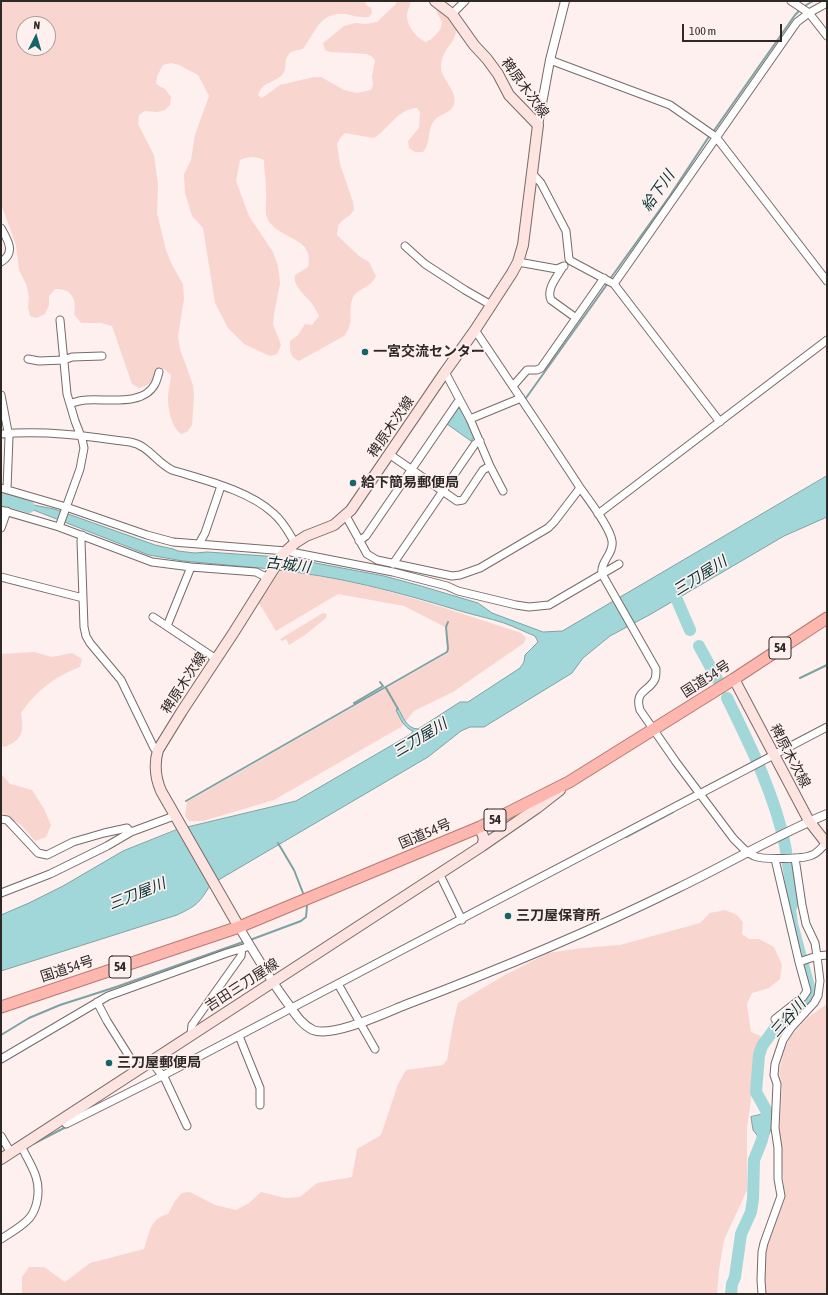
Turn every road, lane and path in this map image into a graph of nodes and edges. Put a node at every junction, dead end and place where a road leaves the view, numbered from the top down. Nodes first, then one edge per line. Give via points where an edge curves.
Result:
1 (435, 1) edge
2 (465, 1) edge
3 (565, 1) edge
4 (827, 2) edge
5 (795, 3) edge
6 (807, 12) junction
7 (452, 14) junction
8 (827, 36) edge
9 (550, 60) junction
10 (538, 125) junction
11 (713, 135) junction
12 (532, 172) junction
13 (1, 228) edge
14 (405, 246) dead end
15 (570, 260) junction
16 (1, 262) edge
17 (518, 262) junction
18 (562, 268) junction
19 (609, 281) junction
20 (827, 281) edge
21 (491, 305) junction
22 (576, 318) junction
23 (60, 320) dead end
24 (475, 330) junction
25 (827, 340) edge
26 (102, 356) dead end
27 (28, 359) dead end
28 (64, 360) junction
29 (159, 372) dead end
30 (445, 372) junction
31 (513, 386) junction
32 (1, 395) edge
33 (521, 398) junction
34 (460, 401) junction
35 (71, 404) junction
36 (470, 419) junction
37 (720, 422) junction
38 (5, 434) edge
39 (80, 435) junction
40 (480, 441) junction
41 (389, 454) junction
42 (490, 466) junction
43 (411, 470) junction
44 (221, 486) junction
45 (4, 488) edge
46 (580, 488) junction
47 (503, 491) dead end
48 (442, 492) junction
49 (66, 508) junction
50 (4, 511) edge
51 (598, 514) junction
52 (346, 516) junction
53 (59, 526) junction
54 (1, 528) edge
55 (82, 536) junction
56 (359, 540) junction
57 (295, 543) junction
58 (199, 544) junction
59 (285, 552) junction
60 (393, 564) junction
61 (619, 564) dead end
62 (191, 567) junction
63 (269, 575) junction
64 (602, 575) junction
65 (1, 577) edge
66 (83, 598) junction
67 (153, 617) dead end
68 (827, 618) edge
69 (167, 626) junction
70 (216, 659) junction
71 (734, 679) junction
72 (827, 727) edge
73 (654, 730) junction
74 (158, 750) junction
75 (773, 754) junction
76 (569, 782) junction
77 (700, 793) junction
78 (827, 814) edge
79 (175, 818) junction
80 (1, 819) edge
81 (809, 821) junction
82 (480, 827) junction
83 (131, 832) junction
84 (826, 843) edge
85 (482, 846) junction
86 (747, 852) junction
87 (795, 858) junction
88 (775, 859) junction
89 (439, 873) junction
90 (1, 893) edge
91 (462, 920) junction
92 (239, 927) junction
93 (247, 947) junction
94 (827, 955) edge
95 (816, 956) junction
96 (802, 961) junction
97 (272, 983) junction
98 (338, 984) junction
99 (97, 1002) junction
100 (1, 1007) edge
101 (292, 1010) junction
102 (774, 1019) dead end
103 (359, 1023) junction
104 (191, 1035) junction
105 (239, 1036) junction
106 (375, 1049) dead end
107 (1, 1059) edge
108 (151, 1061) junction
109 (140, 1069) junction
110 (162, 1076) junction
111 (260, 1105) dead end
112 (64, 1118) junction
113 (187, 1126) dead end
114 (1, 1136) edge
115 (21, 1146) junction
116 (11, 1153) junction
117 (1, 1159) edge
118 (1, 1239) edge
119 (762, 1294) edge

1 - 7 main road, 稗原木次線
2 - 7 street
3 - 9 street
4 - 6 street
5 - 6 street
6 - 8 street
6 - 11 street
7 - 10 main road, 稗原木次線 via 498,74 509,95
9 - 10 street
9 - 11 street via 670,105
10 - 12 main road, 稗原木次線
11 - 19 street
11 - 20 street
12 - 15 street via 541,183 566,231
12 - 17 main road, 稗原木次線 via 525,233
13 - 16 street via 10,249 8,257
14 - 21 street via 425,264
15 - 18 street
15 - 19 street
17 - 18 street
17 - 21 main road, 稗原木次線
18 - 22 street via 549,296
19 - 22 street
19 - 37 street
21 - 24 main road, 稗原木次線
22 - 31 street via 541,368 527,370
23 - 28 street
24 - 30 main road, 稗原木次線
24 - 31 street
25 - 37 street
26 - 28 street via 72,357
27 - 28 street
28 - 35 street via 65,382
29 - 35 street via 153,387 143,396 122,401 86,400
30 - 34 street
30 - 41 main road, 稗原木次線
31 - 33 street
32 - 38 street
33 - 36 street
33 - 46 street
34 - 36 street
34 - 43 street
35 - 39 street
36 - 40 street
37 - 51 street
38 - 39 street via 21,432
38 - 45 street via 10,444
39 - 44 street via 135,443 172,470
39 - 49 street via 84,448
40 - 42 street
40 - 48 street via 475,444
41 - 43 street
41 - 52 main road, 稗原木次線
42 - 47 street
42 - 48 street via 483,470 461,501
43 - 48 street
43 - 56 street via 366,536
44 - 57 street via 242,494 269,510 282,523
44 - 58 street
45 - 49 street
46 - 51 street
46 - 60 street via 548,528 472,572 452,576
48 - 60 street
49 - 53 street
49 - 58 street via 147,535 173,542
50 - 53 street
50 - 54 street
51 - 64 street via 612,543 611,551 602,566
52 - 56 street
52 - 57 main road, 稗原木次線 via 334,525
53 - 55 street
55 - 62 street via 152,562
55 - 66 street
56 - 60 street via 367,554 382,562
57 - 59 main road, 稗原木次線
58 - 59 street
59 - 63 main road, 稗原木次線
59 - 64 street via 393,572 529,607 549,605
61 - 64 street
62 - 63 street
62 - 69 street
63 - 70 main road, 稗原木次線
64 - 73 street via 655,667 655,679 641,693 639,703 640,710
65 - 66 street
66 - 74 street via 86,636 121,680 154,748
67 - 69 street
68 - 71 highway, 国道54号 / 54
69 - 70 street
70 - 74 main road, 稗原木次線
71 - 73 highway, 国道54号 / 54
71 - 75 main road, 稗原木次線
72 - 75 street
73 - 76 highway, 国道54号 / 54
73 - 77 street
74 - 79 main road, 稗原木次線 via 157,783
75 - 77 street
75 - 81 main road, 稗原木次線
76 - 82 highway, 国道54号 / 54
76 - 85 main road, 吉田三刀屋線
77 - 86 street via 733,838
77 - 91 street
78 - 81 street
79 - 83 street
79 - 92 main road, 稗原木次線
80 - 83 street via 7,820 38,853 43,855 73,842 104,833 127,828
81 - 84 main road, 稗原木次線
81 - 86 street
82 - 85 main road via 484,840
82 - 92 highway, 国道54号 / 54
83 - 90 street via 50,874
84 - 87 street via 812,856
85 - 89 main road, 吉田三刀屋線
86 - 88 street via 753,856
86 - 103 street via 614,919 488,974
87 - 88 street
87 - 95 street via 806,924 815,943
88 - 96 street
89 - 91 street
89 - 97 main road, 吉田三刀屋線
91 - 98 street
92 - 93 street
92 - 100 highway, 国道54号 / 54
93 - 97 street
93 - 99 street
93 - 104 street via 192,1026
94 - 95 street
95 - 96 street
95 - 119 street via 820,981 818,996 783,1040 775,1064 775,1128 781,1196 762,1252
96 - 102 street via 807,990 803,997
97 - 101 street
97 - 104 main road, 吉田三刀屋線
98 - 101 street
98 - 103 street
99 - 107 street
99 - 109 street via 134,1064
101 - 103 street via 303,1024 322,1032
101 - 105 street
103 - 106 street
104 - 108 main road, 吉田三刀屋線
105 - 110 street
105 - 111 street via 260,1088
108 - 109 main road, 吉田三刀屋線
108 - 110 street
109 - 112 main road, 吉田三刀屋線
110 - 112 street via 66,1124
110 - 113 street
112 - 115 main road, 吉田三刀屋線
114 - 116 street
115 - 116 main road, 吉田三刀屋線
115 - 118 street via 36,1176 36,1204 31,1216
116 - 117 main road, 吉田三刀屋線

